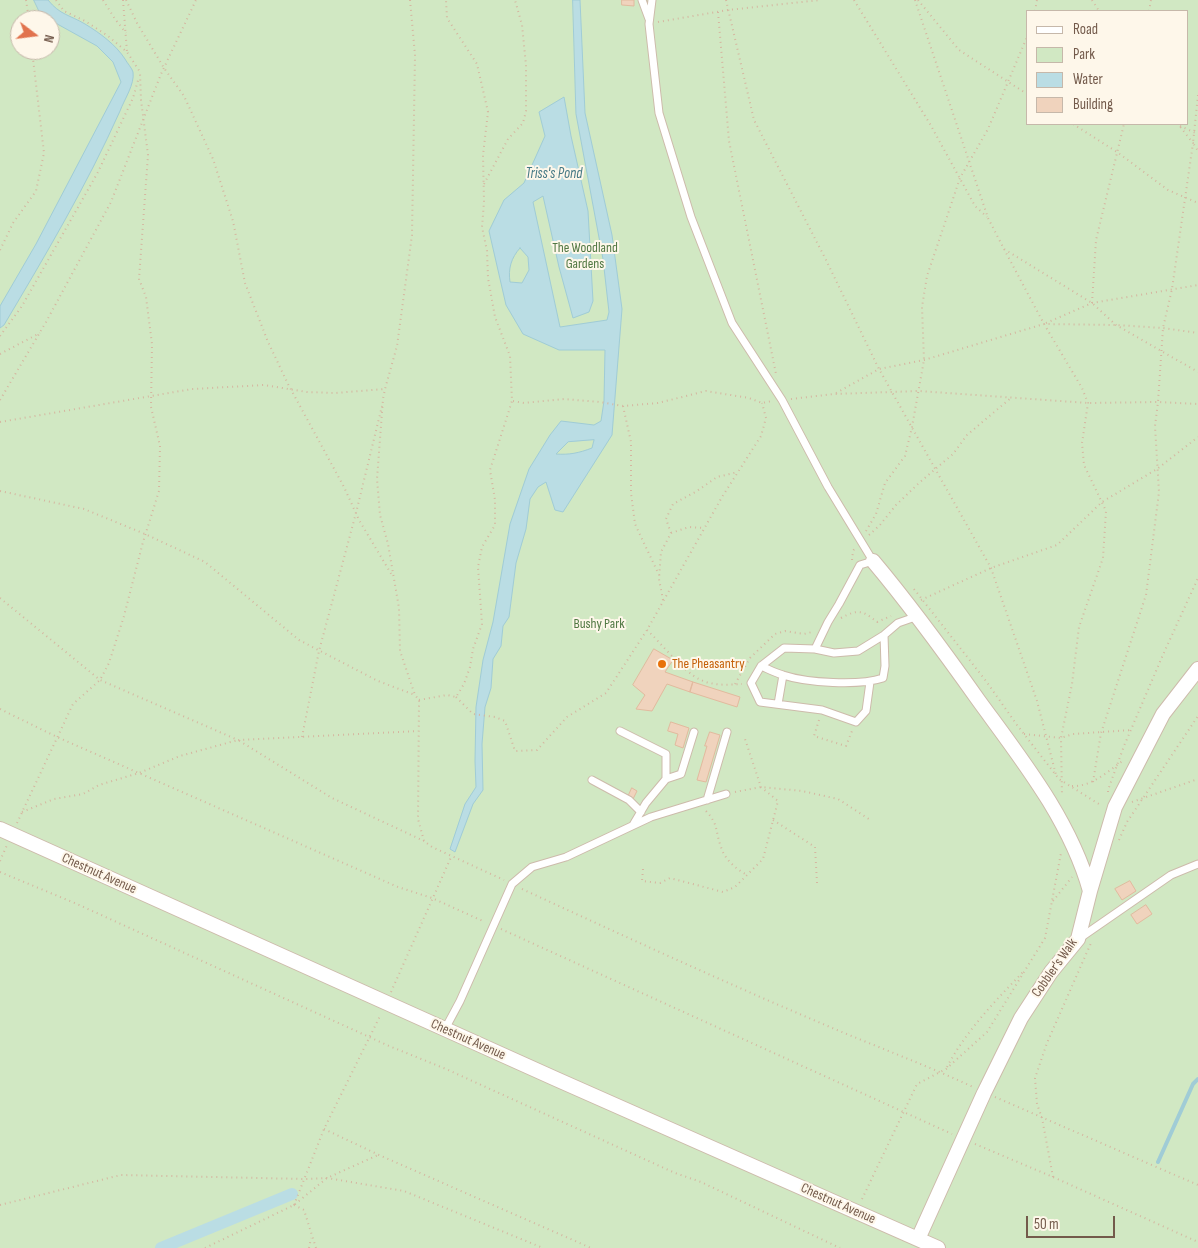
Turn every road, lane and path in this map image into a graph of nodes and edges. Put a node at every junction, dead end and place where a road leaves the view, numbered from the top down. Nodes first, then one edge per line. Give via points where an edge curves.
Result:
1 (56, 0) edge
2 (103, 0) edge
3 (125, 0) edge
4 (196, 0) edge
5 (410, 0) edge
6 (446, 0) edge
7 (515, 0) edge
8 (652, 0) edge
9 (726, 0) edge
10 (820, 0) edge
11 (854, 0) edge
12 (917, 0) edge
13 (640, 2) edge
14 (728, 10) junction
15 (718, 12) junction
16 (649, 22) junction
17 (126, 33) junction
18 (1026, 40) edge
19 (127, 52) junction
20 (33, 60) edge
21 (164, 68) junction
22 (140, 73) junction
23 (1009, 82) junction
24 (1026, 93) edge
25 (1198, 95) edge
26 (144, 120) junction
27 (1075, 125) edge
28 (1124, 125) edge
29 (1179, 125) edge
30 (1180, 125) edge
31 (1194, 132) junction
32 (1198, 134) edge
33 (1193, 142) junction
34 (1198, 151) edge
35 (1117, 152) junction
36 (970, 161) junction
37 (960, 178) junction
38 (483, 186) junction
39 (1186, 198) junction
40 (1198, 203) edge
41 (988, 218) junction
42 (1004, 249) junction
43 (0, 250) edge
44 (1198, 285) edge
45 (1172, 289) junction
46 (1092, 303) junction
47 (1044, 324) junction
48 (1116, 325) junction
49 (1163, 328) junction
50 (40, 333) junction
51 (1198, 333) edge
52 (0, 336) edge
53 (1161, 351) junction
54 (0, 354) edge
55 (924, 360) junction
56 (879, 369) junction
57 (1198, 372) edge
58 (385, 388) junction
59 (291, 389) junction
60 (919, 392) junction
61 (892, 393) junction
62 (834, 394) junction
63 (151, 397) junction
64 (1012, 397) junction
65 (383, 399) junction
66 (0, 400) edge
67 (782, 400) junction
68 (512, 401) junction
69 (1158, 402) junction
70 (762, 403) junction
71 (1088, 403) junction
72 (1198, 404) edge
73 (623, 406) junction
74 (0, 422) edge
75 (912, 427) junction
76 (1198, 436) edge
77 (935, 469) junction
78 (1157, 469) junction
79 (738, 472) junction
80 (0, 491) edge
81 (1102, 502) junction
82 (356, 513) junction
83 (706, 528) junction
84 (671, 533) junction
85 (145, 534) junction
86 (861, 541) junction
87 (874, 561) junction
88 (991, 568) junction
89 (659, 575) junction
90 (1198, 578) edge
91 (394, 579) junction
92 (910, 584) dead end
93 (0, 598) edge
94 (663, 600) junction
95 (917, 607) junction
96 (648, 630) junction
97 (884, 635) junction
98 (815, 649) junction
99 (319, 651) junction
100 (761, 666) junction
101 (1198, 669) edge
102 (783, 675) junction
103 (100, 680) junction
104 (870, 682) junction
105 (752, 683) junction
106 (415, 695) junction
107 (456, 696) junction
108 (419, 700) junction
109 (778, 704) junction
110 (0, 710) edge
111 (822, 710) junction
112 (1198, 716) edge
113 (856, 722) junction
114 (1131, 730) junction
115 (418, 731) junction
116 (620, 731) dead end
117 (694, 732) dead end
118 (727, 732) dead end
119 (1101, 733) junction
120 (1024, 734) junction
121 (57, 737) junction
122 (302, 737) junction
123 (1046, 737) junction
124 (1061, 738) junction
125 (745, 739) dead end
126 (238, 740) junction
127 (1146, 747) junction
128 (1117, 765) junction
129 (139, 774) junction
130 (1056, 775) junction
131 (666, 779) junction
132 (1198, 779) edge
133 (592, 780) dead end
134 (1061, 780) junction
135 (1092, 782) junction
136 (1069, 786) junction
137 (761, 787) junction
138 (726, 794) joint
139 (1062, 797) dead end
140 (1144, 799) junction
141 (707, 800) junction
142 (697, 803) junction
143 (1114, 810) junction
144 (22, 812) junction
145 (641, 812) junction
146 (773, 820) junction
147 (872, 821) dead end
148 (633, 826) junction
149 (1065, 831) junction
150 (6, 832) edge
151 (424, 841) junction
152 (452, 855) junction
153 (0, 861) edge
154 (1198, 864) edge
155 (1083, 867) junction
156 (643, 869) dead end
157 (0, 872) edge
158 (747, 875) junction
159 (817, 883) dead end
160 (512, 884) junction
161 (1090, 892) junction
162 (432, 898) junction
163 (1051, 903) junction
164 (492, 925) junction
165 (1078, 940) junction
166 (1027, 968) junction
167 (386, 1003) junction
168 (445, 1029) junction
169 (370, 1036) junction
170 (946, 1069) junction
171 (941, 1072) junction
172 (984, 1093) junction
173 (904, 1113) junction
174 (1042, 1118) junction
175 (324, 1129) junction
176 (963, 1139) junction
177 (379, 1155) junction
178 (1053, 1177) junction
179 (327, 1178) junction
180 (305, 1179) junction
181 (1198, 1185) edge
182 (0, 1205) edge
183 (294, 1205) junction
184 (856, 1212) junction
185 (311, 1236) junction
186 (918, 1240) junction
187 (1198, 1242) edge
188 (205, 1248) edge
189 (309, 1248) edge
190 (316, 1248) edge
191 (543, 1248) edge
192 (591, 1248) edge
193 (840, 1248) edge
194 (938, 1248) edge

1 - 19 path via 64,12 85,20
2 - 17 path
3 - 17 path
3 - 21 path
4 - 21 path
5 - 58 path via 415,55 412,235 397,346
6 - 38 path via 447,18 477,64 488,112
7 - 38 path via 522,25 526,65 526,111 523,123 508,139
8 - 16 lane
9 - 14 path
10 - 14 path
11 - 37 path
12 - 23 path via 959,50
12 - 36 path
13 - 16 lane
14 - 15 path
14 - 56 path via 754,120
15 - 16 path
15 - 67 path via 729,140
16 - 67 lane via 659,112 691,217 732,323
17 - 19 path
18 - 23 path
19 - 22 path
20 - 43 path via 44,153 36,191 13,223
21 - 26 path
21 - 59 path via 184,96 213,159 233,221 245,283
22 - 26 path
22 - 52 path via 134,98 98,172 22,306
23 - 24 path
23 - 36 path
25 - 31 path
26 - 50 path via 111,202
26 - 63 path via 148,155 139,279 146,297 152,344
27 - 35 path
28 - 35 path
29 - 33 path
30 - 31 path
31 - 32 path
31 - 33 path
33 - 34 path
33 - 39 path
35 - 39 path via 1168,190
35 - 46 path via 1096,240
36 - 37 path
36 - 41 path
37 - 41 path via 975,206
37 - 55 path via 927,276 922,307
38 - 68 path via 482,227 488,278 495,317 510,356
39 - 40 path
39 - 45 path
41 - 42 path
42 - 46 path
42 - 47 path
44 - 45 path
45 - 46 path
45 - 49 path
46 - 47 path
46 - 48 path
47 - 48 path
47 - 55 path
47 - 71 path
48 - 49 path
48 - 53 path
49 - 51 path
49 - 53 path
50 - 54 path
50 - 66 path
53 - 57 path
53 - 69 path
55 - 56 path
55 - 60 path
56 - 61 path
56 - 62 path
58 - 59 path via 335,393
58 - 65 path
59 - 63 path via 238,386 192,389
59 - 82 path
60 - 61 path
60 - 64 path
60 - 75 path
61 - 62 path
61 - 75 path
62 - 67 path
63 - 74 path
63 - 85 path via 160,446 159,491
64 - 71 path
64 - 77 path via 967,435 953,454
65 - 82 path
65 - 91 path via 377,479 380,515
67 - 70 path
67 - 86 lane
68 - 73 path via 564,399
68 - 107 path via 490,470 495,525 482,547 478,567 482,624 464,684
69 - 71 path
69 - 72 path
69 - 78 path via 1154,426
70 - 73 path via 706,391 658,403
70 - 79 path via 766,418 761,436
71 - 81 path via 1082,444 1084,466
73 - 89 path via 631,442 635,524
75 - 77 path
75 - 86 path via 905,456 885,483 876,514
76 - 78 path
77 - 86 path
77 - 88 path
78 - 81 path
78 - 119 path via 1159,492 1146,595
79 - 83 path
79 - 84 path via 717,477 673,504 666,519
80 - 85 path via 84,509
81 - 88 path via 1057,545
81 - 124 path via 1106,511 1103,558 1079,627
82 - 91 path
82 - 99 path
83 - 84 path via 689,527
83 - 94 path
84 - 89 path via 661,552
85 - 99 path via 205,562 299,640
85 - 103 path via 124,616
86 - 87 lane
87 - 95 street
87 - 98 lane via 860,565
88 - 95 path
88 - 123 path via 1037,701
89 - 94 path
90 - 114 path
91 - 106 path via 399,608 400,652
92 - 95 path
93 - 103 path
94 - 96 path
95 - 97 lane
95 - 120 path via 986,682
95 - 149 street via 1021,758
96 - 105 path via 698,679 722,685
96 - 107 path via 606,694 567,717 537,750 515,751 505,721 473,714
97 - 98 lane via 858,652 834,653
97 - 104 lane via 883,678
98 - 100 lane via 784,648
99 - 106 path via 378,681
99 - 122 path
100 - 102 lane
100 - 105 lane
101 - 127 street, Cobbler's Walk via 1163,714
102 - 104 lane via 820,681
102 - 109 lane
103 - 121 path via 73,704
103 - 126 path
104 - 113 lane via 866,711
105 - 109 lane via 760,702
106 - 108 path
107 - 108 path
108 - 115 path
109 - 111 lane
110 - 121 path
111 - 113 lane
111 - 113 path via 814,736 846,746
112 - 140 path
114 - 119 path
114 - 128 path
115 - 122 path
115 - 151 path via 418,819
116 - 131 lane via 666,754
117 - 131 lane via 681,774
118 - 141 lane
119 - 124 path
119 - 135 path
120 - 123 path
120 - 130 path
121 - 129 path
121 - 144 path
122 - 126 path
123 - 124 path
123 - 130 path
124 - 134 path
125 - 137 path
126 - 129 path via 180,756
126 - 151 path via 332,798
127 - 128 path
127 - 143 street, Cobbler's Walk
128 - 135 path
128 - 143 path via 1108,790
129 - 144 path
129 - 162 path via 398,887
130 - 134 path
131 - 145 lane
132 - 140 path
133 - 145 lane via 629,800
134 - 136 path
134 - 139 path
135 - 136 path via 1081,787
136 - 143 path
137 - 138 path
137 - 146 path via 778,802
137 - 147 path via 802,790 838,799
138 - 141 lane
140 - 143 path
141 - 142 lane
142 - 148 lane
142 - 158 path via 716,825 721,848 734,868
143 - 161 street, Cobbler's Walk
144 - 150 path
145 - 148 lane
146 - 158 path via 763,859
146 - 159 path via 815,848
148 - 160 lane via 566,857 532,868
149 - 155 street
149 - 163 path
150 - 153 path
150 - 167 street, Chestnut Avenue
151 - 152 path
152 - 160 path
152 - 162 path
154 - 165 lane via 1171,875
155 - 161 street
155 - 163 path
156 - 158 path via 642,880 660,883 670,878 723,892 735,887
157 - 169 path
160 - 164 lane
160 - 171 path via 830,1027
161 - 165 street, Cobbler's Walk
162 - 164 path
162 - 167 path
163 - 166 path via 1045,938
164 - 168 lane via 460,1002
164 - 173 path
165 - 172 street, Cobbler's Walk via 1051,972 1021,1018
166 - 170 path via 981,1018
166 - 170 path via 987,1032
167 - 168 street, Chestnut Avenue
167 - 169 path
168 - 184 street, Chestnut Avenue
169 - 175 path
169 - 193 path via 675,1174 701,1182
170 - 171 path
171 - 172 path
171 - 173 path via 917,1084
172 - 174 path
172 - 176 street, Cobbler's Walk
173 - 176 path
173 - 184 path
174 - 178 path
174 - 181 path
175 - 177 path
175 - 180 path
176 - 178 path
176 - 186 street, Cobbler's Walk
177 - 179 path
177 - 192 path
178 - 187 path
179 - 180 path
179 - 183 path
179 - 191 path via 404,1191
180 - 182 path via 121,1175
180 - 183 path
183 - 185 path via 304,1210
183 - 188 path
184 - 186 street, Chestnut Avenue
185 - 189 path
185 - 190 path
186 - 194 street, Chestnut Avenue

